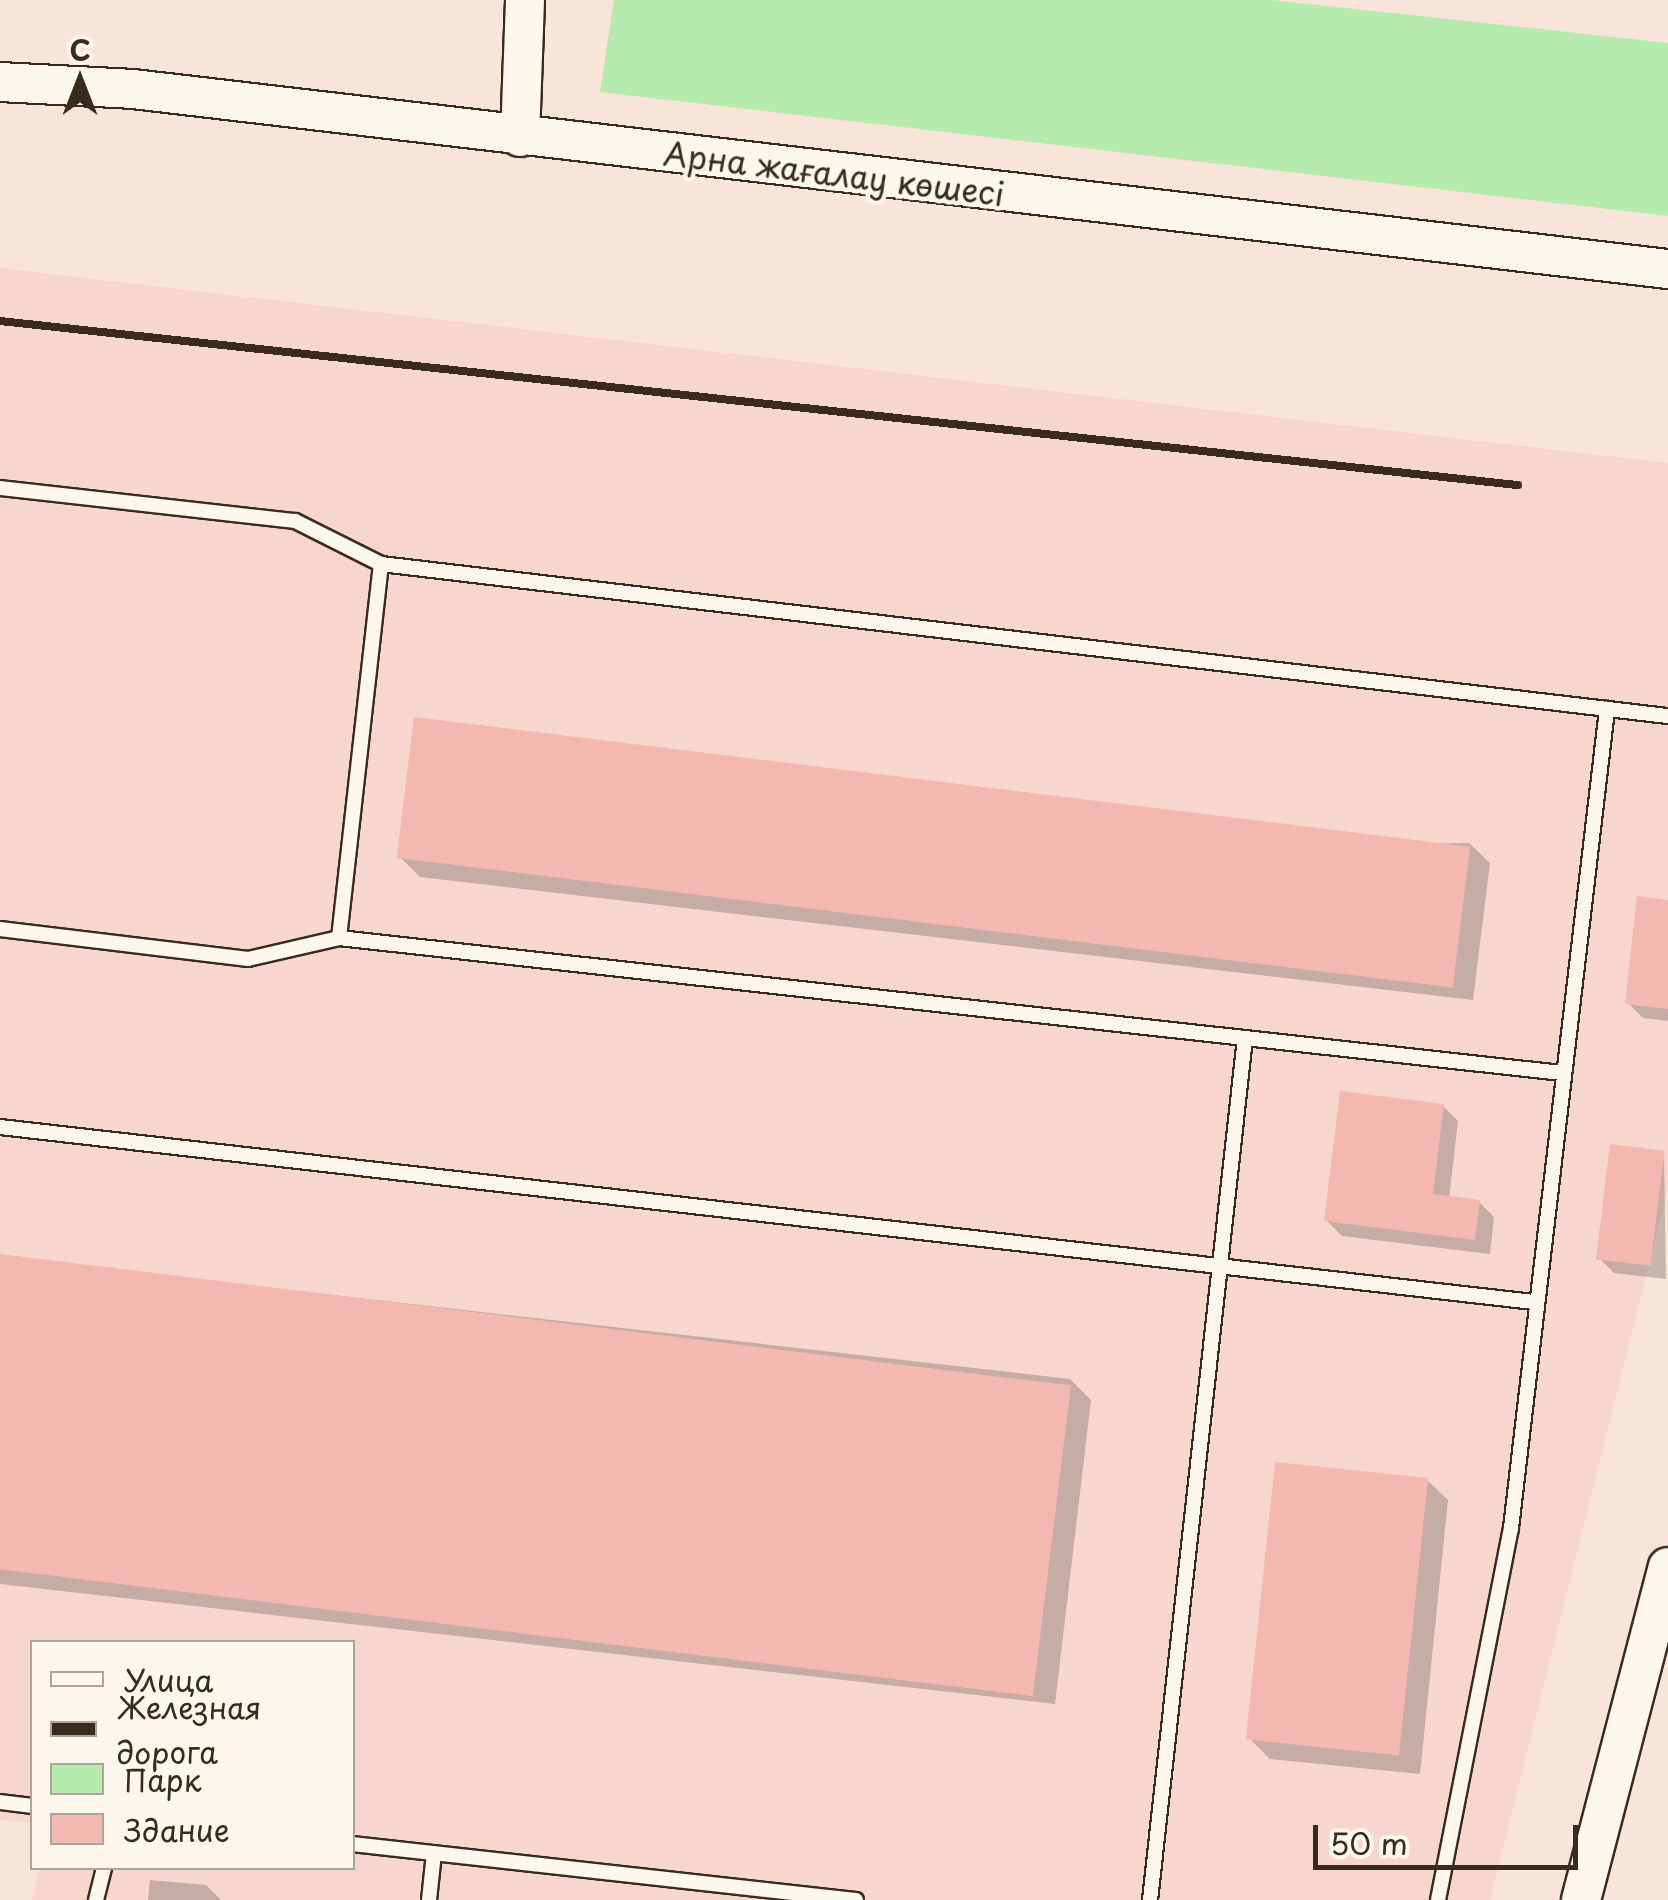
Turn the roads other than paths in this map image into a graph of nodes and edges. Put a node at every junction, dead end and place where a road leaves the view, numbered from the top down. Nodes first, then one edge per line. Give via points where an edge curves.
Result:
1 (525, 0) edge
2 (0, 82) edge
3 (520, 137) junction
4 (1668, 269) edge
5 (0, 488) edge
6 (381, 564) junction
7 (1607, 709) junction
8 (1668, 716) edge
9 (0, 929) edge
10 (339, 938) junction
11 (1245, 1038) junction
12 (1562, 1073) junction
13 (0, 1127) edge
14 (1220, 1266) junction
15 (1534, 1302) junction
16 (1668, 1567) edge
17 (0, 1802) edge
18 (30, 1806) edge
19 (355, 1844) edge
20 (434, 1853) junction
21 (104, 1870) edge
22 (96, 1900) edge
23 (430, 1900) edge
24 (856, 1900) edge
25 (1150, 1900) edge
26 (1438, 1900) edge
27 (1582, 1900) edge

1 - 3 street
2 - 3 street, Арна жағалау көшесі via 133,89
3 - 4 street, Арна жағалау көшесі
5 - 6 lane via 295,521
6 - 7 lane
6 - 10 lane
7 - 8 lane
7 - 12 lane
9 - 10 lane via 248,959
10 - 11 lane
11 - 12 lane
11 - 14 lane
12 - 15 lane
13 - 14 lane
14 - 15 lane
14 - 25 lane
15 - 26 lane via 1511,1528
16 - 27 street
17 - 18 lane
19 - 20 lane
20 - 23 lane
20 - 24 lane
21 - 22 lane

